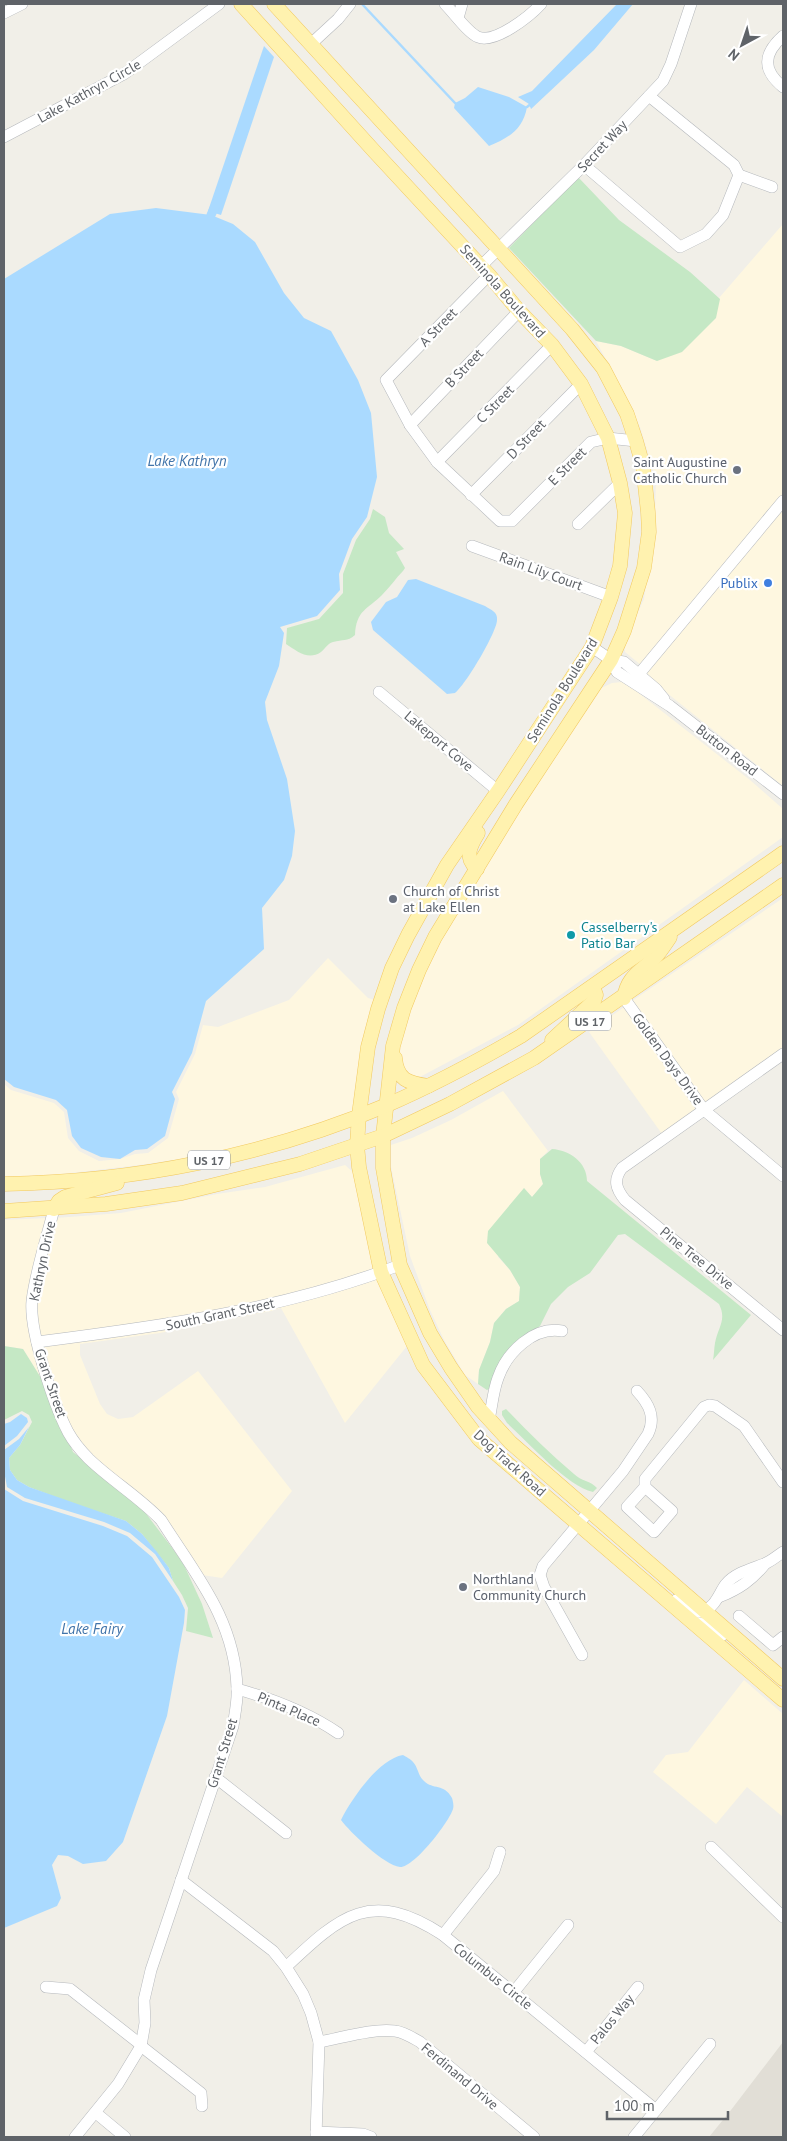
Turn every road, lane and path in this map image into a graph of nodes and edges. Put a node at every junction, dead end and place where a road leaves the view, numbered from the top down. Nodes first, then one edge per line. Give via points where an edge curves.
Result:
1 (22, 4) edge
2 (219, 4) edge
3 (241, 4) edge
4 (274, 4) edge
5 (350, 4) edge
6 (445, 4) edge
7 (462, 4) edge
8 (541, 4) edge
9 (691, 4) edge
10 (4, 13) edge
11 (458, 18) junction
12 (783, 36) edge
13 (312, 44) junction
14 (783, 86) edge
15 (649, 96) junction
16 (4, 137) edge
17 (584, 165) junction
18 (739, 175) junction
19 (772, 187) dead end
20 (499, 250) junction
21 (485, 270) junction
22 (519, 311) junction
23 (552, 345) junction
24 (581, 384) junction
25 (410, 425) junction
26 (608, 438) junction
27 (636, 441) junction
28 (438, 462) junction
29 (620, 483) junction
30 (472, 495) junction
31 (783, 501) edge
32 (578, 524) dead end
33 (472, 546) dead end
34 (611, 597) junction
35 (592, 647) junction
36 (611, 660) junction
37 (639, 674) junction
38 (379, 692) dead end
39 (670, 706) junction
40 (498, 791) junction
41 (783, 794) edge
42 (783, 853) edge
43 (477, 869) junction
44 (783, 885) edge
45 (676, 928) junction
46 (593, 987) junction
47 (624, 998) junction
48 (393, 1046) junction
49 (783, 1054) edge
50 (534, 1058) junction
51 (428, 1086) junction
52 (386, 1105) junction
53 (704, 1110) junction
54 (359, 1115) junction
55 (383, 1136) junction
56 (357, 1145) junction
57 (146, 1172) junction
58 (783, 1176) edge
59 (5, 1186) edge
60 (54, 1209) junction
61 (4, 1211) edge
62 (400, 1265) junction
63 (381, 1272) junction
64 (783, 1330) edge
65 (562, 1331) dead end
66 (37, 1342) junction
67 (637, 1391) dead end
68 (490, 1420) junction
69 (783, 1482) edge
70 (645, 1488) dead end
71 (589, 1512) junction
72 (579, 1524) junction
73 (602, 1544) junction
74 (783, 1552) edge
75 (704, 1611) junction
76 (739, 1616) dead end
77 (694, 1623) junction
78 (783, 1637) edge
79 (582, 1655) dead end
80 (783, 1679) edge
81 (783, 1687) edge
82 (237, 1689) junction
83 (783, 1700) edge
84 (338, 1733) dead end
85 (215, 1777) junction
86 (286, 1833) dead end
87 (711, 1847) dead end
88 (500, 1852) dead end
89 (181, 1880) junction
90 (783, 1917) edge
91 (568, 1925) dead end
92 (443, 1935) junction
93 (286, 1967) junction
94 (638, 1986) dead end
95 (46, 1987) dead end
96 (513, 1993) junction
97 (320, 2042) junction
98 (710, 2044) dead end
99 (140, 2045) junction
100 (586, 2052) junction
101 (202, 2106) dead end
102 (656, 2110) junction
103 (96, 2113) junction
104 (316, 2135) edge
105 (75, 2137) edge
106 (126, 2137) edge
107 (371, 2137) edge
108 (534, 2137) edge
109 (634, 2137) edge

1 - 10 street
2 - 16 street, Lake Kathryn Circle via 124,74
3 - 21 main road, Seminola Boulevard
4 - 13 main road, Seminola Boulevard
5 - 13 street
6 - 11 street
7 - 11 street
8 - 11 street via 505,32 485,38 471,32
9 - 15 street, Secret Way via 671,64 663,81
12 - 14 street via 767,60 770,74
13 - 20 main road, Seminola Boulevard
15 - 17 street, Secret Way
15 - 18 street via 734,165
17 - 18 street via 680,246 706,234 723,215
17 - 20 street, Secret Way
18 - 19 street
20 - 21 street, Secret Way
20 - 27 main road, Seminola Boulevard via 572,329 602,368 627,414
21 - 22 main road, Seminola Boulevard
21 - 25 street, A Street via 386,380
22 - 23 main road, Seminola Boulevard
22 - 25 street, B Street
23 - 24 main road, Seminola Boulevard
23 - 28 street, C Street
24 - 26 main road, Seminola Boulevard
24 - 30 street, D Street
25 - 28 street
26 - 27 street, E Street
26 - 29 main road, Seminola Boulevard
26 - 30 street, E Street via 591,442 512,521 500,521
27 - 36 main road, Seminola Boulevard via 643,466 649,532 639,583 624,632
28 - 30 street
29 - 32 street
29 - 34 main road, Seminola Boulevard via 624,533 620,566
31 - 37 street
33 - 34 street, Rain Lily Court
34 - 35 main road, Seminola Boulevard
35 - 36 street, Button Road
35 - 40 main road, Seminola Boulevard
36 - 37 street, Button Road via 624,662
36 - 39 street, Button Road via 617,672
36 - 43 main road, Seminola Boulevard
37 - 39 street, Button Road
38 - 40 street, Lakeport Cove
39 - 41 street, Button Road
40 - 43 main road via 496,806 470,848 471,862
40 - 54 main road, Seminola Boulevard via 447,864 392,968 368,1047
42 - 45 main road, US 17
43 - 48 main road, Seminola Boulevard via 419,970
44 - 47 main road, US 17
45 - 46 main road, US 17
45 - 47 main road via 657,955 630,979
46 - 50 main road via 596,995 591,1004
46 - 51 main road, US 17 via 521,1036
47 - 50 main road, US 17
47 - 53 street, Golden Days Drive
48 - 51 main road via 396,1070 402,1078
48 - 52 main road, Seminola Boulevard
49 - 53 street
50 - 55 main road, US 17
51 - 52 main road, US 17
52 - 54 main road, US 17
52 - 55 main road, Seminola Boulevard
53 - 58 street, Golden Days Drive
53 - 64 street, Pine Tree Drive via 622,1168 616,1183 618,1191
54 - 56 main road, Seminola Boulevard
54 - 57 main road, US 17 via 247,1151
55 - 56 main road, US 17
55 - 62 main road, Dog Track Road via 383,1168
56 - 60 main road, US 17 via 220,1185 148,1198
56 - 63 main road, Dog Track Road
57 - 59 main road, US 17
57 - 60 main road via 106,1187 65,1197
60 - 61 main road, US 17
60 - 66 street, Kathryn Drive via 32,1301
62 - 63 street, South Grant Street
62 - 68 main road, Dog Track Road via 430,1333 467,1392
63 - 66 street, South Grant Street via 241,1312
63 - 72 main road, Dog Track Road via 424,1365 474,1432
65 - 68 street via 545,1330 519,1346 503,1366 495,1388
66 - 82 street, Grant Street via 69,1434 88,1458 161,1520 219,1611 230,1640
67 - 71 street via 652,1413 651,1428 623,1471
68 - 71 main road, Dog Track Road via 511,1443
69 - 70 street via 744,1426 709,1405 645,1479
71 - 72 street
71 - 75 main road, Dog Track Road
72 - 73 main road, Dog Track Road
72 - 79 street via 543,1566 540,1575
73 - 75 street via 624,1555 688,1609
73 - 77 main road, Dog Track Road
74 - 75 street via 765,1564 749,1569 744,1578 726,1584 719,1597
75 - 80 main road, Dog Track Road
76 - 78 street via 773,1645
77 - 81 street via 702,1622 718,1630
77 - 83 main road, Dog Track Road
82 - 84 street, Pinta Place via 271,1698
82 - 85 street, Grant Street via 233,1726
85 - 86 street
85 - 89 street, Grant Street
87 - 90 street
88 - 92 street via 494,1871
89 - 93 street via 273,1951
89 - 99 street, Grant Street via 151,1970 144,2000
91 - 96 street
92 - 93 street, Columbus Circle via 402,1913 370,1911 334,1924
92 - 96 street, Columbus Circle
93 - 97 street via 303,1994
94 - 100 street, Palos Way
95 - 99 street via 70,1989
96 - 100 street, Columbus Circle
97 - 104 street
97 - 108 street, Ferdinand Drive via 380,2031 396,2031 410,2036
98 - 102 street
99 - 101 street via 201,2093
99 - 103 street, Grant Street via 118,2084
100 - 102 street, Columbus Circle
102 - 109 street
103 - 105 street, Grant Street
103 - 106 street
104 - 107 street via 363,2134

